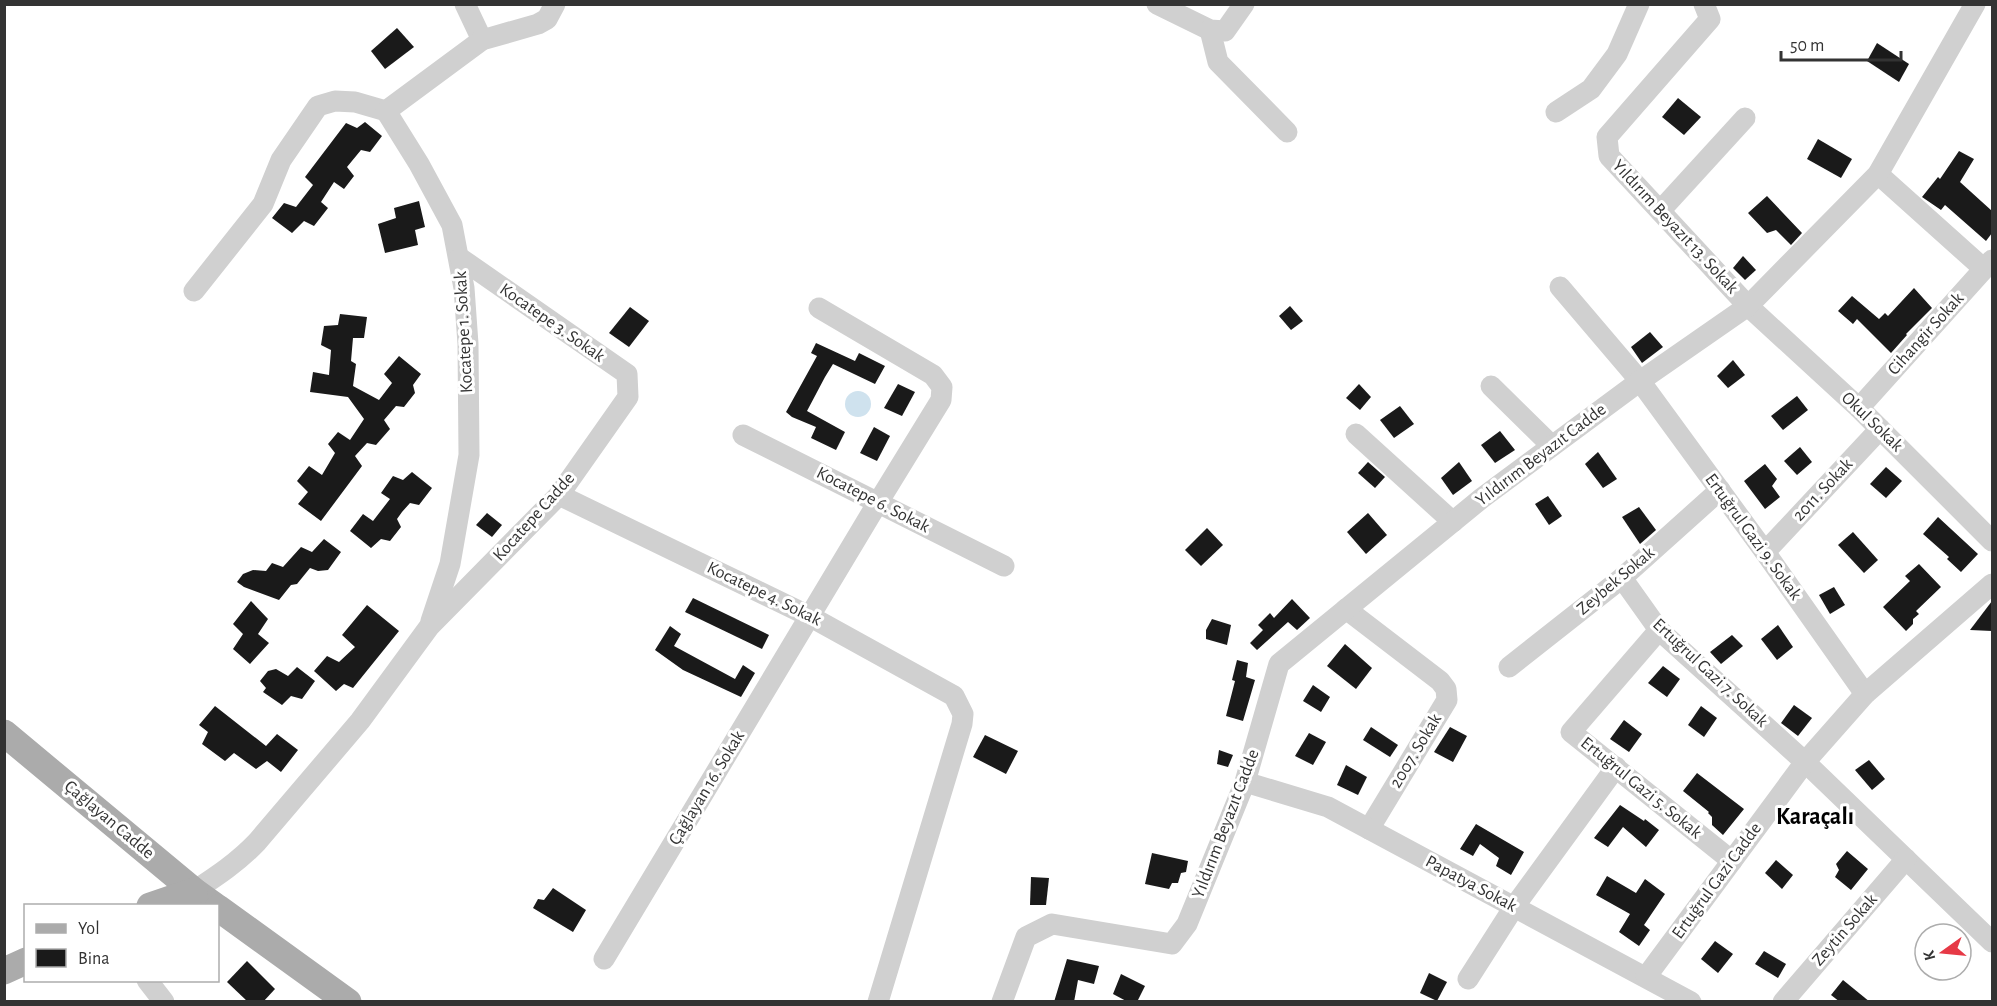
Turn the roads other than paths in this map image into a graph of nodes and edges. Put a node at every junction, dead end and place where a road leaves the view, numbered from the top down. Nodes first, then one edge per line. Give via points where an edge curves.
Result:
1 (465, 4) edge
2 (555, 4) edge
3 (1157, 4) edge
4 (1244, 4) edge
5 (1639, 4) edge
6 (1704, 4) edge
7 (1975, 4) edge
8 (1210, 30) junction
9 (482, 40) junction
10 (386, 111) junction
11 (1556, 112) dead end
12 (1744, 118) dead end
13 (1287, 132) dead end
14 (1878, 174) junction
15 (1660, 211) junction
16 (460, 258) junction
17 (1988, 265) edge
18 (1560, 288) dead end
19 (194, 291) dead end
20 (1748, 306) junction
21 (819, 308) dead end
22 (1640, 381) junction
23 (1491, 386) dead end
24 (628, 397) joint
25 (1859, 408) junction
26 (1880, 429) junction
27 (1356, 434) dead end
28 (743, 435) dead end
29 (1552, 446) junction
30 (1720, 490) junction
31 (559, 495) junction
32 (878, 503) junction
33 (1453, 522) junction
34 (1992, 541) edge
35 (1765, 552) junction
36 (1004, 566) dead end
37 (1622, 578) junction
38 (1992, 584) edge
39 (1346, 609) junction
40 (811, 616) junction
41 (429, 627) junction
42 (1659, 630) junction
43 (1509, 668) dead end
44 (1865, 694) junction
45 (4, 733) edge
46 (1805, 762) junction
47 (1616, 767) junction
48 (1245, 782) junction
49 (1370, 829) junction
50 (1906, 859) junction
51 (1732, 861) junction
52 (209, 901) edge
53 (174, 904) edge
54 (1514, 907) junction
55 (219, 908) edge
56 (1992, 942) edge
57 (604, 959) dead end
58 (24, 961) edge
59 (4, 971) edge
60 (1646, 977) junction
61 (1468, 979) dead end
62 (148, 982) edge
63 (347, 1001) edge
64 (164, 1002) edge
65 (878, 1002) edge
66 (1002, 1002) edge
67 (1691, 1002) edge
68 (1783, 1002) edge

1 - 9 street
2 - 9 street via 547,19 538,24
3 - 8 street
4 - 8 street via 1225,31
5 - 11 street via 1617,54 1591,89
6 - 15 street, Yıldırım Beyazıt 13. Sokak via 1710,19 1607,137 1609,156
7 - 14 street, Yıldırım Beyazıt Cadde
8 - 13 street via 1218,62
9 - 10 street
10 - 16 street, Kocatepe 1. Sokak via 452,225
10 - 19 street via 355,102 334,101 318,106 281,160 263,204
12 - 15 street
14 - 17 street
14 - 20 street, Yıldırım Beyazıt Cadde
15 - 20 street, Yıldırım Beyazıt 13. Sokak
16 - 24 street, Kocatepe 3. Sokak via 627,374
16 - 41 street, Kocatepe 1. Sokak via 468,344 469,455 450,564
17 - 25 street, Cihangir Sokak
18 - 22 street, Ertuğrul Gazi 9. Sokak
20 - 22 street, Yıldırım Beyazıt Cadde
20 - 25 street, Okul Sokak
21 - 32 street, Çağlayan 16. Sokak via 933,375 942,387 941,400
22 - 29 street, Yıldırım Beyazıt Cadde
22 - 30 street, Ertuğrul Gazi 9. Sokak
23 - 29 street
24 - 31 street, Kocatepe Cadde
25 - 26 street, Okul Sokak
26 - 34 street, Okul Sokak
26 - 35 street, 2011. Sokak
27 - 33 street
28 - 32 street, Kocatepe 6. Sokak
29 - 33 street, Yıldırım Beyazıt Cadde
30 - 35 street, Ertuğrul Gazi 9. Sokak
30 - 37 street, Zeybek Sokak
31 - 40 street, Kocatepe 4. Sokak
31 - 41 street, Kocatepe Cadde
32 - 36 street, Kocatepe 6. Sokak
32 - 40 street, Çağlayan 16. Sokak
33 - 39 street, Yıldırım Beyazıt Cadde
35 - 44 street, Ertuğrul Gazi 9. Sokak
37 - 42 street, Ertuğrul Gazi 7. Sokak
37 - 43 street, Zeybek Sokak
38 - 44 street, Ertuğrul Gazi Cadde
39 - 48 street, Yıldırım Beyazıt Cadde via 1279,664
39 - 49 street, 2007. Sokak via 1446,689 1447,700
40 - 57 street, Çağlayan 16. Sokak
40 - 65 street, Kocatepe 4. Sokak via 954,696 963,714
41 - 52 street via 360,721 241,859 225,872
42 - 46 street, Ertuğrul Gazi 7. Sokak
42 - 47 street, Ertuğrul Gazi 5. Sokak via 1571,732
44 - 46 street, Ertuğrul Gazi Cadde
45 - 52 main road, Çağlayan Cadde
46 - 50 street, Ertuğrul Gazi 7. Sokak
46 - 51 street, Ertuğrul Gazi Cadde
47 - 51 street, Ertuğrul Gazi 5. Sokak
47 - 54 street
48 - 49 street, Papatya Sokak via 1328,807
48 - 66 street, Yıldırım Beyazıt Cadde via 1187,924 1172,944 1052,924 1026,937
49 - 54 street, Papatya Sokak
50 - 56 street, Ertuğrul Gazi 7. Sokak
50 - 68 street, Zeytin Sokak
51 - 60 street, Ertuğrul Gazi Cadde
52 - 53 main road
54 - 60 street, Papatya Sokak
54 - 61 street
55 - 63 main road, Çağlayan Cadde
58 - 59 main road
60 - 67 street, Papatya Sokak
62 - 64 street

